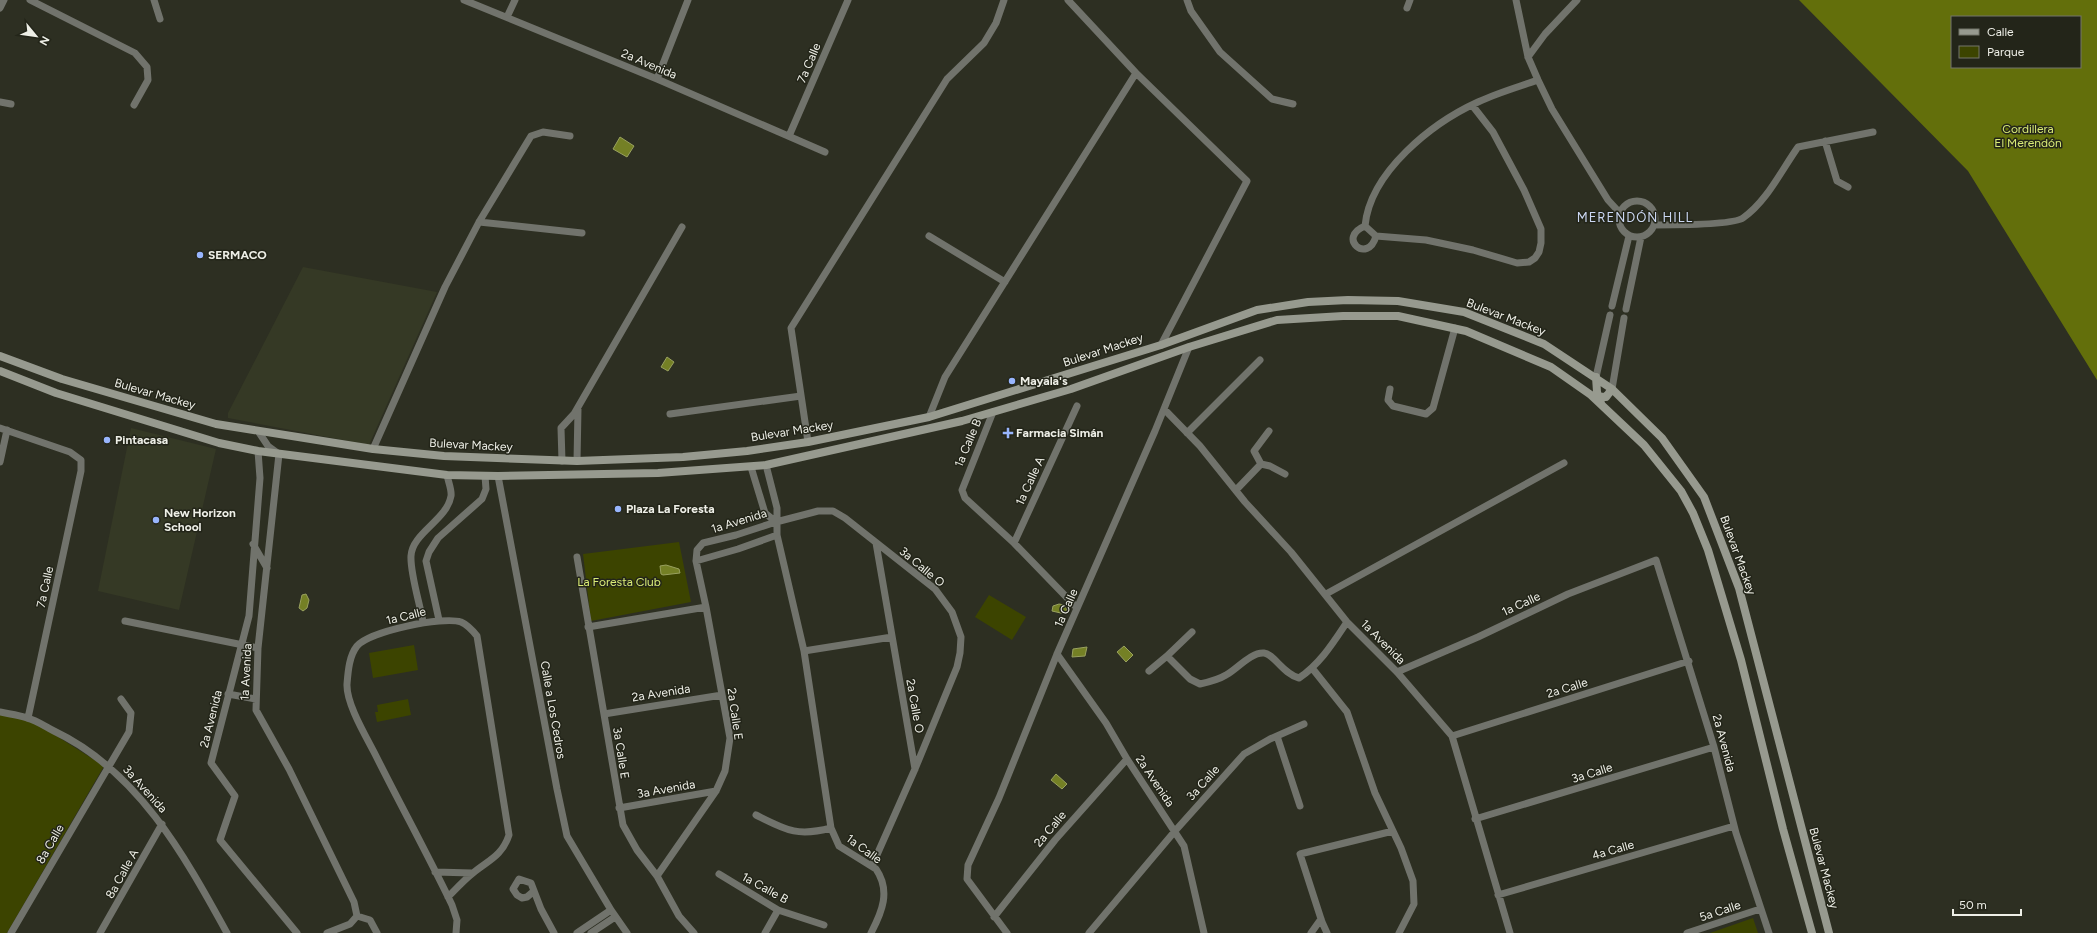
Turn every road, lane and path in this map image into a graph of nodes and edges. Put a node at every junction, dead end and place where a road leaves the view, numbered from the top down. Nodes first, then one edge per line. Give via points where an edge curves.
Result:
1 (4, 0) edge
2 (30, 0) edge
3 (154, 0) edge
4 (464, 0) edge
5 (515, 0) edge
6 (688, 0) edge
7 (848, 0) edge
8 (1004, 0) edge
9 (1068, 0) edge
10 (1187, 0) edge
11 (1410, 0) edge
12 (1516, 0) edge
13 (1577, 0) edge
14 (0, 8) edge
15 (1407, 8) dead end
16 (507, 17) junction
17 (160, 19) dead end
18 (1528, 57) junction
19 (1136, 73) junction
20 (656, 79) junction
21 (1538, 80) junction
22 (0, 102) edge
23 (11, 104) dead end
24 (1293, 104) dead end
25 (134, 105) dead end
26 (1472, 105) junction
27 (1873, 132) dead end
28 (570, 136) dead end
29 (790, 136) junction
30 (1825, 141) junction
31 (825, 152) dead end
32 (1848, 187) dead end
33 (1620, 213) junction
34 (479, 222) junction
35 (1365, 226) junction
36 (1654, 226) junction
37 (682, 227) dead end
38 (582, 233) dead end
39 (929, 236) dead end
40 (1376, 236) junction
41 (1629, 236) junction
42 (1640, 237) junction
43 (1005, 282) junction
44 (1612, 306) dead end
45 (1626, 309) dead end
46 (1610, 315) dead end
47 (1624, 318) dead end
48 (1455, 328) junction
49 (1161, 344) junction
50 (1189, 347) junction
51 (0, 356) edge
52 (1260, 360) dead end
53 (0, 371) edge
54 (1596, 377) junction
55 (1390, 389) dead end
56 (1612, 389) junction
57 (801, 396) junction
58 (1597, 398) junction
59 (578, 406) junction
60 (1077, 406) dead end
61 (1164, 409) junction
62 (993, 412) junction
63 (670, 414) dead end
64 (929, 417) junction
65 (3, 429) edge
66 (258, 431) junction
67 (1269, 431) dead end
68 (1187, 433) junction
69 (808, 442) junction
70 (373, 449) junction
71 (258, 451) junction
72 (279, 454) junction
73 (562, 461) junction
74 (577, 461) junction
75 (0, 462) edge
76 (1564, 463) dead end
77 (1261, 464) junction
78 (766, 465) junction
79 (751, 467) junction
80 (557, 474) junction
81 (1285, 474) dead end
82 (447, 475) junction
83 (485, 476) junction
84 (498, 476) junction
85 (1236, 490) junction
86 (776, 522) junction
87 (777, 535) junction
88 (876, 543) junction
89 (1014, 543) junction
90 (253, 544) junction
91 (577, 557) dead end
92 (1656, 560) joint
93 (696, 561) junction
94 (267, 568) junction
95 (1326, 594) junction
96 (706, 607) junction
97 (1078, 608) junction
98 (249, 609) junction
99 (262, 611) junction
100 (439, 620) junction
101 (125, 621) dead end
102 (423, 622) junction
103 (1347, 622) junction
104 (588, 627) junction
105 (1192, 632) dead end
106 (892, 636) junction
107 (241, 645) junction
108 (258, 648) junction
109 (804, 651) junction
110 (1057, 654) junction
111 (1167, 656) junction
112 (1689, 662) junction
113 (1312, 668) junction
114 (1149, 671) dead end
115 (1397, 672) junction
116 (228, 694) junction
117 (722, 695) junction
118 (121, 699) dead end
119 (256, 699) junction
120 (0, 712) edge
121 (604, 714) junction
122 (28, 718) junction
123 (1304, 724) dead end
124 (1277, 736) junction
125 (1452, 736) junction
126 (1714, 747) junction
127 (1127, 760) junction
128 (109, 765) junction
129 (915, 769) junction
130 (716, 791) junction
131 (1300, 806) dead end
132 (619, 808) junction
133 (756, 815) dead end
134 (1475, 819) junction
135 (162, 824) junction
136 (1734, 826) junction
137 (831, 828) junction
138 (1175, 831) junction
139 (1393, 831) junction
140 (872, 866) junction
141 (435, 872) junction
142 (472, 873) junction
143 (719, 874) dead end
144 (657, 876) junction
145 (534, 891) dead end
146 (1498, 895) junction
147 (448, 897) junction
148 (1760, 909) junction
149 (611, 910) junction
150 (778, 910) junction
151 (357, 916) junction
152 (615, 917) junction
153 (994, 917) junction
154 (1321, 919) junction
155 (824, 925) dead end
156 (11, 933) edge
157 (100, 933) edge
158 (227, 933) edge
159 (297, 933) edge
160 (327, 933) edge
161 (377, 933) edge
162 (456, 933) edge
163 (554, 933) edge
164 (577, 933) edge
165 (591, 933) edge
166 (627, 933) edge
167 (694, 933) edge
168 (765, 933) edge
169 (871, 933) edge
170 (1007, 933) edge
171 (1089, 933) edge
172 (1204, 933) edge
173 (1311, 933) edge
174 (1327, 933) edge
175 (1399, 933) edge
176 (1510, 933) edge
177 (1687, 933) edge
178 (1769, 933) edge
179 (1812, 933) edge
180 (1829, 933) edge

1 - 14 street
2 - 25 street via 135,53 147,67 148,80
3 - 17 street
4 - 16 street, 2a Avenida
5 - 16 street
6 - 20 street
7 - 29 street, 7a Calle
8 - 57 street via 996,23 984,43 947,79 792,328
9 - 19 street
10 - 24 street via 1191,11 1220,52 1272,99
11 - 15 street
12 - 18 street
13 - 18 street via 1545,34
16 - 20 street, 2a Avenida
18 - 21 street
19 - 43 street
19 - 49 street via 1246,181
20 - 29 street, 2a Avenida
21 - 26 street
21 - 33 street via 1552,109 1608,200
22 - 23 street
26 - 35 street via 1435,128 1396,161 1366,213
26 - 40 street via 1493,132 1524,190 1541,229 1541,243 1535,258 1517,263 1426,240
27 - 30 street
28 - 34 street via 542,132 532,136
29 - 31 street, 2a Avenida
30 - 32 street via 1837,181
30 - 36 street via 1798,147 1767,195 1742,219
33 - 36 street via 1630,202 1642,201 1654,214
33 - 41 street via 1618,222
34 - 38 street
34 - 70 street via 445,287
35 - 40 street
35 - 40 street via 1353,234 1356,247 1369,248 1374,244
36 - 42 street via 1646,235
37 - 59 street
39 - 43 street
41 - 42 street
41 - 44 street
42 - 45 street
43 - 64 street via 945,377
46 - 54 street
47 - 56 street
48 - 50 main road, Bulevar Mackey via 1398,316 1277,320
48 - 55 street via 1433,408 1426,414 1393,406 1388,400
48 - 58 main road, Bulevar Mackey via 1498,343 1551,367
49 - 54 main road, Bulevar Mackey via 1257,310 1308,302 1398,301 1464,312 1544,344
49 - 64 main road, Bulevar Mackey
50 - 61 street, 1a Calle
50 - 62 main road, Bulevar Mackey via 1072,389
51 - 66 main road, Bulevar Mackey via 62,379 202,420
52 - 68 street
53 - 71 main road, Bulevar Mackey via 56,393 219,443
54 - 56 main road, Bulevar Mackey
54 - 58 main road
56 - 58 main road via 1606,397
56 - 180 main road, Bulevar Mackey via 1662,438 1704,497 1739,588
57 - 63 street
57 - 69 street
58 - 179 main road, Bulevar Mackey via 1644,445 1681,491 1705,542 1741,660
59 - 73 street via 560,428
59 - 74 street
60 - 89 street, 1a Calle A
61 - 68 street, 1a Avenida
61 - 97 street, 1a Calle
62 - 78 main road, Bulevar Mackey
62 - 89 street, 1a Calle B via 963,482 962,490 965,498
64 - 69 main road, Bulevar Mackey
65 - 75 street
65 - 122 street, 7a Calle via 70,452 81,460 81,471
66 - 70 main road, Bulevar Mackey
66 - 72 street via 268,446
67 - 77 street via 1254,451
68 - 85 street, 1a Avenida
69 - 74 main road, Bulevar Mackey via 683,457
70 - 73 main road, Bulevar Mackey via 444,456
71 - 72 main road, Bulevar Mackey
71 - 90 street, 2a Avenida via 260,476
72 - 82 main road, Bulevar Mackey
72 - 94 street, 1a Avenida
73 - 74 main road, Bulevar Mackey
74 - 80 main road via 577,469 559,471
76 - 95 street
77 - 81 street
77 - 85 street
78 - 79 main road, Bulevar Mackey
78 - 86 street, 1a Calle via 777,508
79 - 80 main road, Bulevar Mackey via 658,473
79 - 86 street via 765,513
80 - 84 main road, Bulevar Mackey
82 - 83 main road, Bulevar Mackey
82 - 102 street via 451,495 447,506 417,541 411,556
83 - 84 main road, Bulevar Mackey
83 - 100 street via 486,489 482,499 438,538 426,561
84 - 149 street, Calle a Los Cedros via 567,836
85 - 95 street, 1a Avenida
86 - 87 street, 1a Calle
86 - 88 street, 1a Avenida via 818,511 833,511
86 - 93 street, 1a Avenida via 703,543 697,550
87 - 93 street, 1a Avenida via 738,550
87 - 109 street, 1a Calle
88 - 106 street, 2a Calle O
88 - 129 street, 3a Calle O via 935,589 952,612 961,636 957,667
89 - 97 street
90 - 94 street
90 - 98 street, 2a Avenida
91 - 104 street, 3a Calle E
92 - 112 street, 2a Avenida
92 - 115 street, 1a Calle via 1568,594
93 - 96 street, 2a Calle E
94 - 99 street, 1a Avenida
95 - 103 street, 1a Avenida
96 - 104 street
96 - 117 street, 2a Calle E
97 - 110 street, 1a Calle
98 - 99 street
98 - 107 street, 2a Avenida
99 - 108 street, 1a Avenida
100 - 102 street, 1a Calle
100 - 142 street, 1a Calle via 461,622 477,636 509,835 505,848
101 - 107 street
102 - 141 street, 1a Calle via 370,637 358,645 353,654 347,686 349,700
103 - 113 street
103 - 115 street, 1a Avenida
104 - 121 street, 3a Calle E
105 - 111 street
106 - 109 street
106 - 129 street, 2a Calle O
107 - 108 street
107 - 116 street, 2a Avenida
108 - 119 street, 1a Avenida
109 - 137 street, 1a Calle
110 - 127 street, 2a Avenida via 1106,723
110 - 153 street, 1a Calle via 1019,750 968,865 967,879
111 - 113 street via 1190,679 1200,684 1226,675 1256,655 1264,653 1271,656 1293,677 1298,678
111 - 114 street
112 - 125 street, 2a Calle
112 - 126 street, 2a Avenida
113 - 139 street via 1347,712 1375,793
115 - 125 street, 1a Avenida
116 - 119 street
116 - 159 street, 2a Avenida via 211,762 235,796 220,840
117 - 121 street, 2a Avenida
117 - 130 street, 2a Calle E via 730,738 729,756
118 - 128 street, 8a Calle via 131,713 132,721 129,732
119 - 151 street, 1a Avenida via 256,710 289,769 354,902
120 - 122 street, 3a Avenida
121 - 132 street, 3a Calle E
122 - 128 street, 3a Avenida via 76,741
123 - 124 street, 3a Calle
124 - 131 street
124 - 138 street, 3a Calle via 1244,754
125 - 134 street, 1a Avenida
126 - 134 street, 3a Calle
126 - 136 street, 2a Avenida
127 - 138 street, 2a Avenida
127 - 153 street, 2a Calle via 1055,840
128 - 135 street, 3a Avenida
128 - 156 street, 8a Calle
129 - 140 street
130 - 132 street, 3a Avenida
130 - 144 street, 2a Calle E
132 - 144 street, 3a Calle E via 623,825 637,850
133 - 137 street via 797,832 813,833
134 - 146 street, 1a Avenida
135 - 157 street, 8a Calle A
135 - 158 street, 3a Avenida via 194,873
136 - 146 street, 4a Calle
136 - 148 street, 2a Avenida
137 - 140 street, 1a Calle via 839,846
138 - 171 street, 3a Calle
138 - 172 street, 2a Avenida via 1184,846
139 - 154 street via 1300,854
139 - 175 street via 1414,881 1414,904
140 - 169 street, 1a Calle via 879,873 884,903
141 - 142 street
141 - 147 street
142 - 147 street
143 - 150 street, 1a Calle B
144 - 167 street, 3a Calle E via 679,916
145 - 163 street
146 - 176 street, 1a Avenida
147 - 162 street via 456,920
148 - 177 street, 5a Calle
148 - 178 street, 2a Avenida
149 - 152 street, Calle a Los Cedros
149 - 164 street
150 - 155 street, 1a Calle B
150 - 168 street
151 - 160 street via 350,924
151 - 161 street via 370,920
152 - 165 street
152 - 166 street, Calle a Los Cedros
153 - 170 street
154 - 173 street
154 - 174 street

